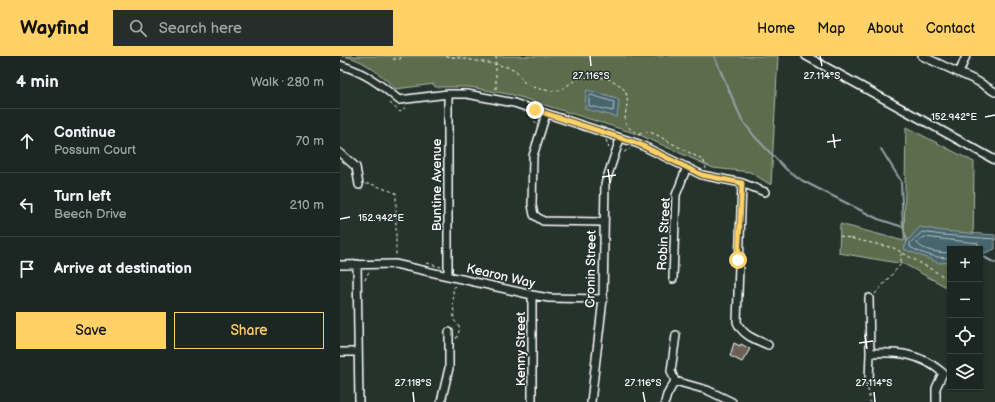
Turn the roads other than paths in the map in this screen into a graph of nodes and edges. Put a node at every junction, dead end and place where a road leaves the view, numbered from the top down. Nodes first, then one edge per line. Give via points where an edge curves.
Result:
1 (808, 56) edge
2 (922, 56) edge
3 (966, 56) edge
4 (340, 65) edge
5 (959, 73) junction
6 (995, 92) edge
7 (448, 94) junction
8 (546, 114) junction
9 (620, 139) junction
10 (340, 153) edge
11 (995, 160) edge
12 (687, 167) junction
13 (742, 183) junction
14 (359, 184) road end
15 (765, 192) dead end
16 (603, 222) junction
17 (357, 264) junction
18 (340, 265) edge
19 (448, 272) junction
20 (673, 279) dead end
21 (532, 295) junction
22 (869, 298) road end
23 (603, 299) junction
24 (449, 332) dead end
25 (676, 335) dead end
26 (768, 345) dead end
27 (340, 352) edge
28 (357, 352) junction
29 (870, 353) junction
30 (675, 381) junction
31 (869, 381) road end
32 (359, 402) edge
33 (441, 402) edge
34 (532, 402) edge
35 (591, 402) edge
36 (665, 402) edge
37 (732, 402) edge
38 (936, 402) edge

1 - 11 street
2 - 5 street
3 - 5 street
4 - 7 street via 377,81 399,100
5 - 6 street
7 - 8 street via 466,94 514,103
7 - 19 street, Buntine Avenue
8 - 9 street
8 - 16 street via 532,156 534,215 543,222
9 - 12 street via 639,144
9 - 16 street, Cronin Street via 605,184
10 - 14 street via 356,167
12 - 13 street via 704,175
12 - 20 street, Robin Street via 676,195
13 - 15 street
13 - 26 street via 737,322 746,335
16 - 23 street, Cronin Street
17 - 18 street, Kearon Way
17 - 19 street, Kearon Way via 395,264
17 - 28 street
19 - 21 street, Kearon Way
21 - 23 street, Kearon Way via 549,298
21 - 34 street, Kenny Street
22 - 29 street
23 - 35 street, Cronin Street
24 - 33 street via 449,368
25 - 30 street via 671,371
27 - 28 street
28 - 32 street
29 - 31 street
29 - 38 street via 902,352 932,364 943,374 936,388
30 - 36 street via 666,395
30 - 37 street via 707,390

